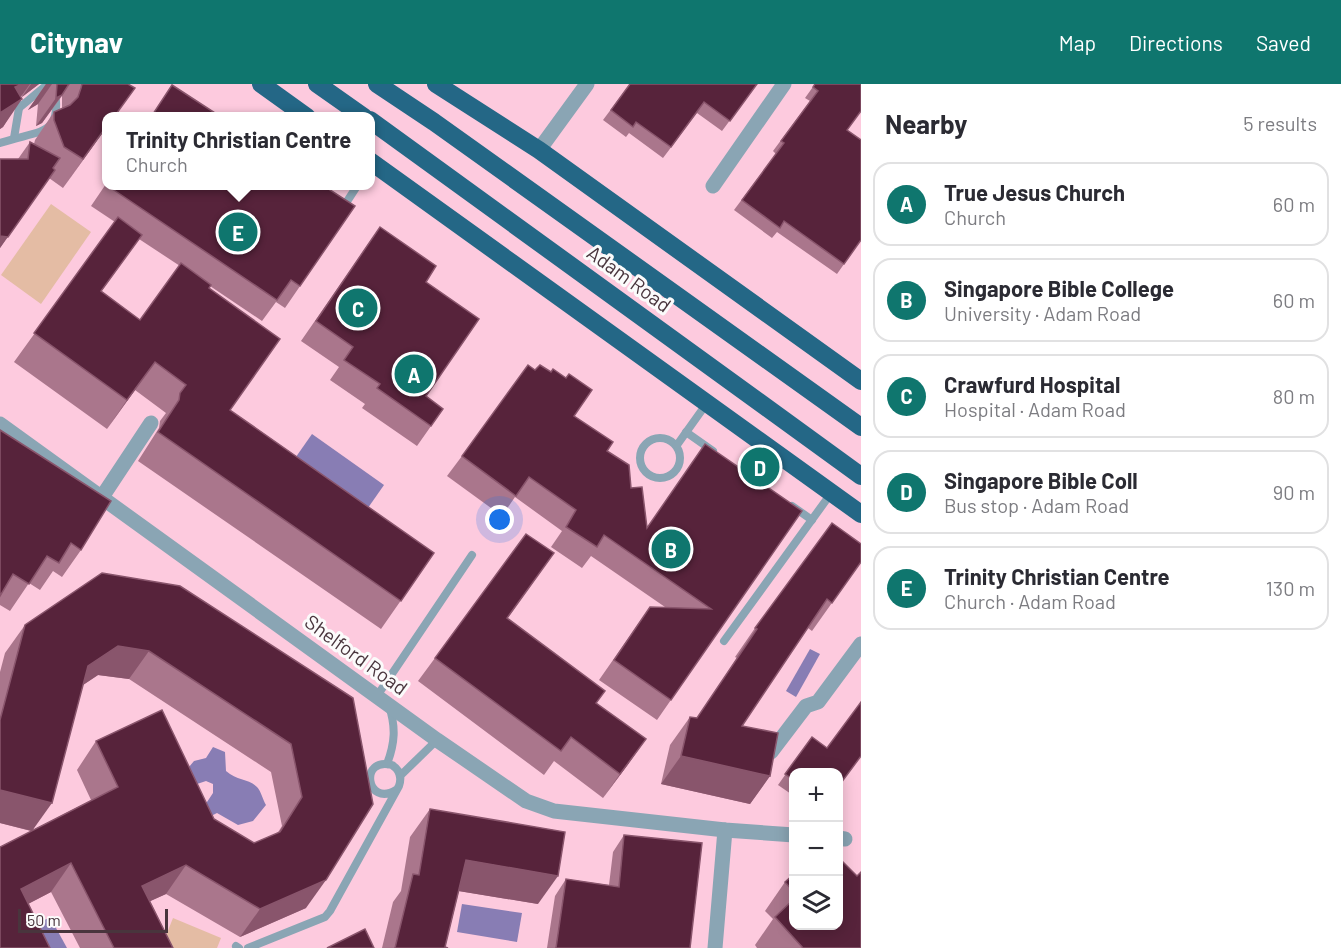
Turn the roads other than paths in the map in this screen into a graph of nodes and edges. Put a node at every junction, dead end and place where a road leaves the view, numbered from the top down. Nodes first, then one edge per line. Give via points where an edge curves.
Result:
1 (16, 84) edge
2 (48, 84) edge
3 (54, 84) edge
4 (261, 84) edge
5 (317, 84) edge
6 (377, 84) edge
7 (436, 84) edge
8 (587, 84) edge
9 (784, 84) edge
10 (19, 108) junction
11 (300, 112) edge
12 (357, 112) edge
13 (375, 123) edge
14 (14, 138) junction
15 (0, 143) edge
16 (539, 150) junction
17 (375, 166) edge
18 (713, 186) dead end
19 (354, 190) edge
20 (332, 203) edge
21 (861, 381) edge
22 (707, 402) junction
23 (151, 423) dead end
24 (0, 424) edge
25 (861, 427) edge
26 (686, 432) junction
27 (677, 445) junction
28 (725, 459) edge
29 (861, 476) edge
30 (832, 492) junction
31 (102, 497) junction
32 (783, 499) edge
33 (861, 514) edge
34 (812, 520) junction
35 (472, 555) dead end
36 (724, 641) edge
37 (861, 644) edge
38 (382, 700) junction
39 (437, 740) junction
40 (771, 752) edge
41 (387, 764) junction
42 (400, 776) junction
43 (396, 790) junction
44 (725, 830) junction
45 (789, 835) edge
46 (249, 948) edge
47 (715, 948) edge

1 - 10 lane
2 - 10 lane
3 - 14 lane via 56,120 45,130
4 - 11 highway
5 - 12 highway
6 - 25 highway, Adam Road
7 - 16 highway
8 - 16 street
9 - 18 street
10 - 14 lane
13 - 29 highway, Adam Road
14 - 15 lane
16 - 21 highway
17 - 22 highway
19 - 20 lane via 346,203
22 - 26 lane
22 - 30 highway
23 - 31 street
24 - 31 street, Shelford Road
26 - 27 lane
26 - 28 lane
27 - 27 lane via 681,458 677,470 667,478 654,478 643,471 639,459 643,446 653,438 666,438
30 - 33 highway
30 - 34 lane
31 - 38 street, Shelford Road
32 - 34 lane
34 - 36 lane
35 - 38 lane
37 - 40 street via 818,702 806,706
38 - 39 street, Shelford Road
38 - 41 lane via 395,736
39 - 42 lane
39 - 44 street, Shelford Road via 511,792 542,808
41 - 42 lane via 396,768
41 - 43 lane via 380,764 370,774 372,787 383,795
42 - 43 lane
43 - 46 lane via 325,917
44 - 45 street, Shelford Road
44 - 47 street

